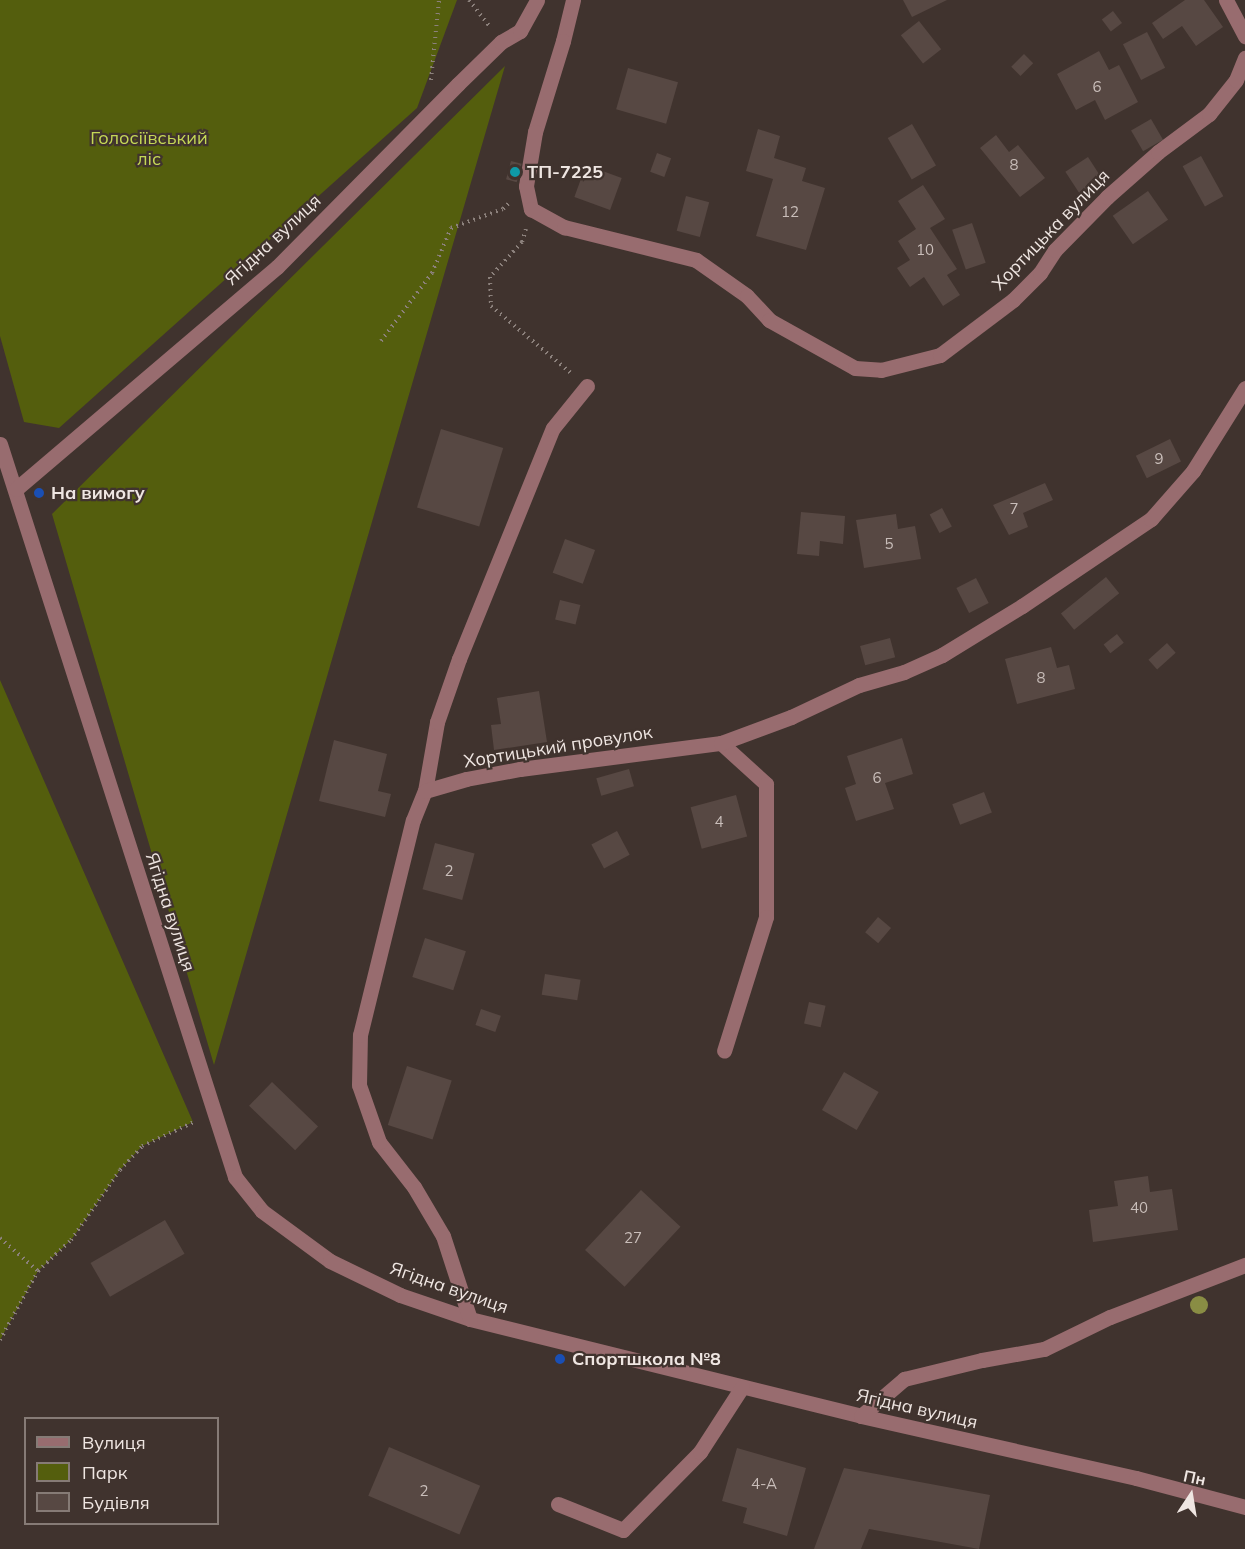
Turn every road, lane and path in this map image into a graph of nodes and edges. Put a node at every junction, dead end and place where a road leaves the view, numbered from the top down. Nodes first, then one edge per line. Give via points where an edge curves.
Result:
1 (439, 0) edge
2 (469, 0) edge
3 (537, 0) edge
4 (573, 0) edge
5 (1226, 0) edge
6 (1245, 36) edge
7 (501, 42) junction
8 (1245, 58) edge
9 (427, 116) junction
10 (526, 186) junction
11 (522, 242) dead end
12 (381, 341) dead end
13 (587, 386) joint
14 (1245, 387) edge
15 (0, 444) edge
16 (16, 489) junction
17 (721, 743) junction
18 (425, 791) junction
19 (724, 1051) dead end
20 (214, 1112) junction
21 (0, 1238) edge
22 (1245, 1265) edge
23 (38, 1270) junction
24 (470, 1319) junction
25 (0, 1340) edge
26 (742, 1387) junction
27 (861, 1416) junction
28 (558, 1504) dead end
29 (1245, 1508) edge

1 - 9 path
2 - 7 path
3 - 7 street, Ягідна вулиця via 520,31
4 - 10 street via 535,132
5 - 6 street
7 - 9 street, Ягідна вулиця
8 - 10 street, Хортицька вулиця via 1236,80 1209,114 1107,197 1013,300 940,355 881,370 855,368 778,326 725,279 696,260 564,226 531,209
9 - 16 street, Ягідна вулиця via 277,267
10 - 12 path via 503,209 451,228 432,273
11 - 13 path via 490,277 491,306
13 - 18 street via 554,428 459,659 437,722
14 - 17 street, Хортицький провулок via 1186,479 1150,519 1105,550 942,655
15 - 16 street, Ягідна вулиця
16 - 20 street, Ягідна вулиця
17 - 18 street, Хортицький провулок via 520,769
17 - 19 street via 766,784 766,917
18 - 24 street via 413,820 360,1035 359,1085 379,1142 414,1187 443,1236
20 - 23 path via 142,1146 120,1170 71,1240
20 - 24 street, Ягідна вулиця via 235,1177 262,1211 330,1261 400,1295
21 - 23 path
22 - 27 street via 1110,1317 1044,1349 904,1379
23 - 25 path
24 - 26 street, Ягідна вулиця
26 - 27 street, Ягідна вулиця
26 - 28 street via 700,1452 623,1530
27 - 29 street, Ягідна вулиця via 1137,1478

